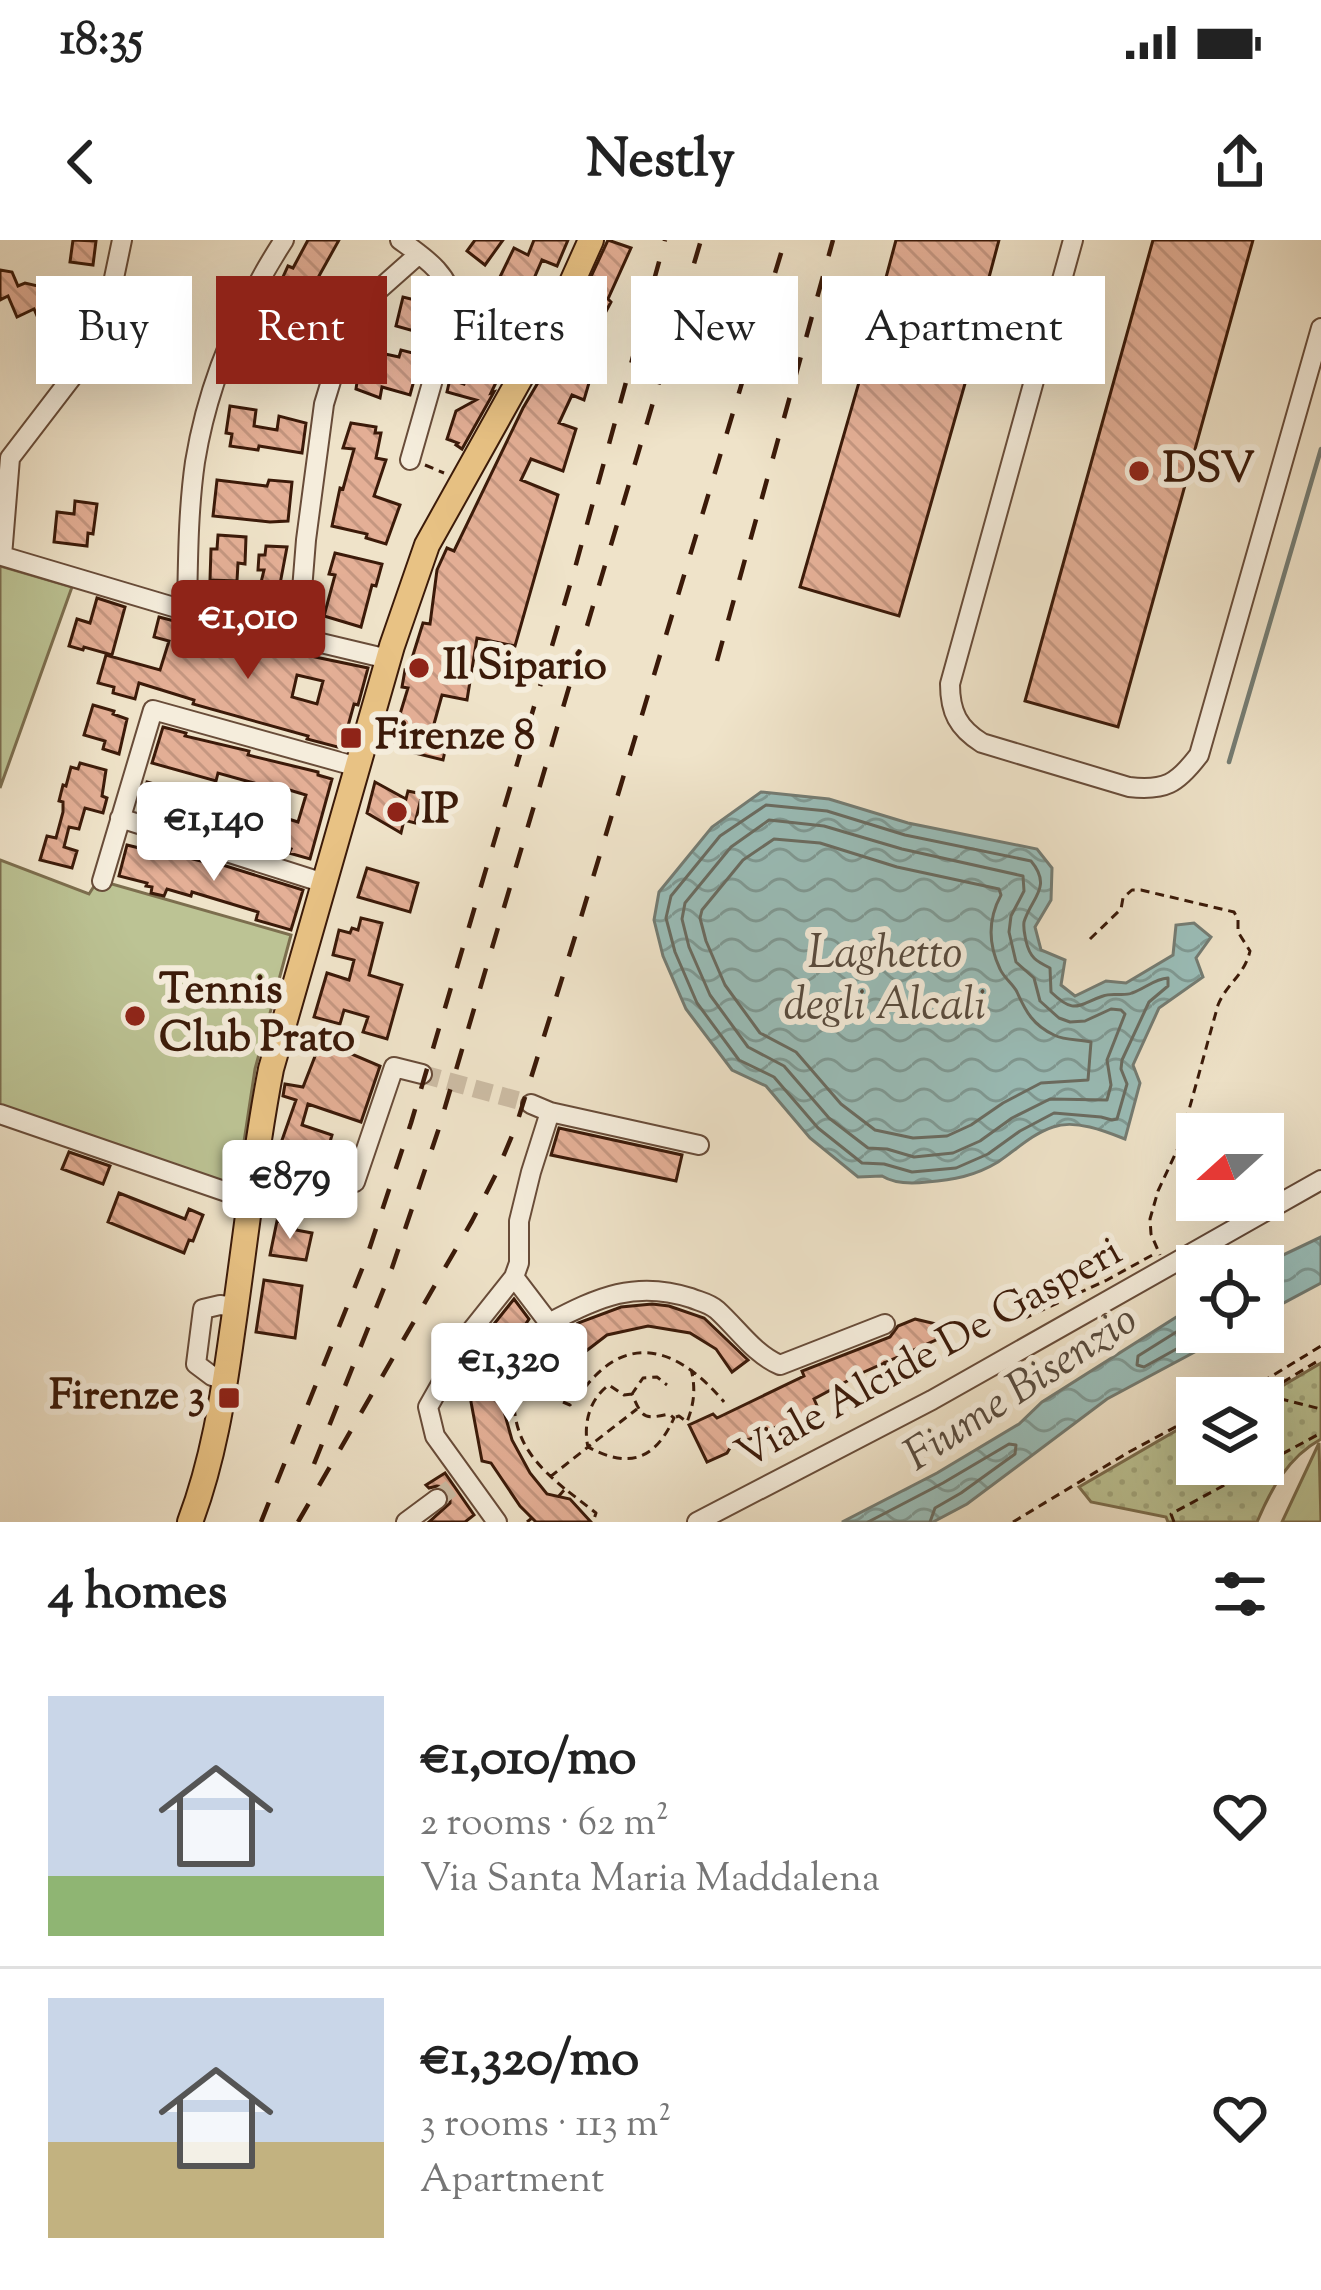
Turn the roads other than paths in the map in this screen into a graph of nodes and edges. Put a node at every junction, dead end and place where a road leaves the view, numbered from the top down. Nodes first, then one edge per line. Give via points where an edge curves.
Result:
1 (122, 240) edge
2 (284, 240) edge
3 (400, 240) edge
4 (591, 240) edge
5 (1073, 240) edge
6 (419, 254) junction
7 (1321, 328) edge
8 (410, 460) road end
9 (2, 556) edge
10 (187, 610) junction
11 (298, 640) junction
12 (388, 659) junction
13 (358, 767) junction
14 (120, 818) junction
15 (102, 881) dead end
16 (324, 883) junction
17 (422, 1074) dead end
18 (0, 1114) edge
19 (699, 1145) dead end
20 (256, 1153) junction
21 (1321, 1180) edge
22 (250, 1200) junction
23 (514, 1277) junction
24 (885, 1324) dead end
25 (436, 1499) tunnel mouth
26 (190, 1522) edge
27 (406, 1522) edge
28 (497, 1522) edge
29 (697, 1522) edge

1 - 9 street via 106,316 82,364 10,458
2 - 10 street via 210,393 195,463
3 - 6 street
4 - 12 main road via 427,544
5 - 7 street via 950,684 955,719 982,743 1129,787 1153,790 1184,775 1198,755
6 - 8 street via 442,274 454,306
6 - 11 street via 349,322 324,404
9 - 10 street
10 - 11 street
11 - 12 street
12 - 13 main road
13 - 14 street via 153,710
13 - 16 main road
14 - 15 street
14 - 16 street
16 - 20 main road
17 - 20 street via 394,1067 355,1182
18 - 22 street
19 - 23 street via 541,1108
20 - 22 main road
21 - 29 street, Viale Alcide De Gasperi via 1163,1259 932,1400
22 - 26 main road via 226,1380
23 - 24 street via 549,1323 591,1300 634,1290 712,1305 780,1365
23 - 28 street via 471,1331 428,1407 460,1482
25 - 27 street

